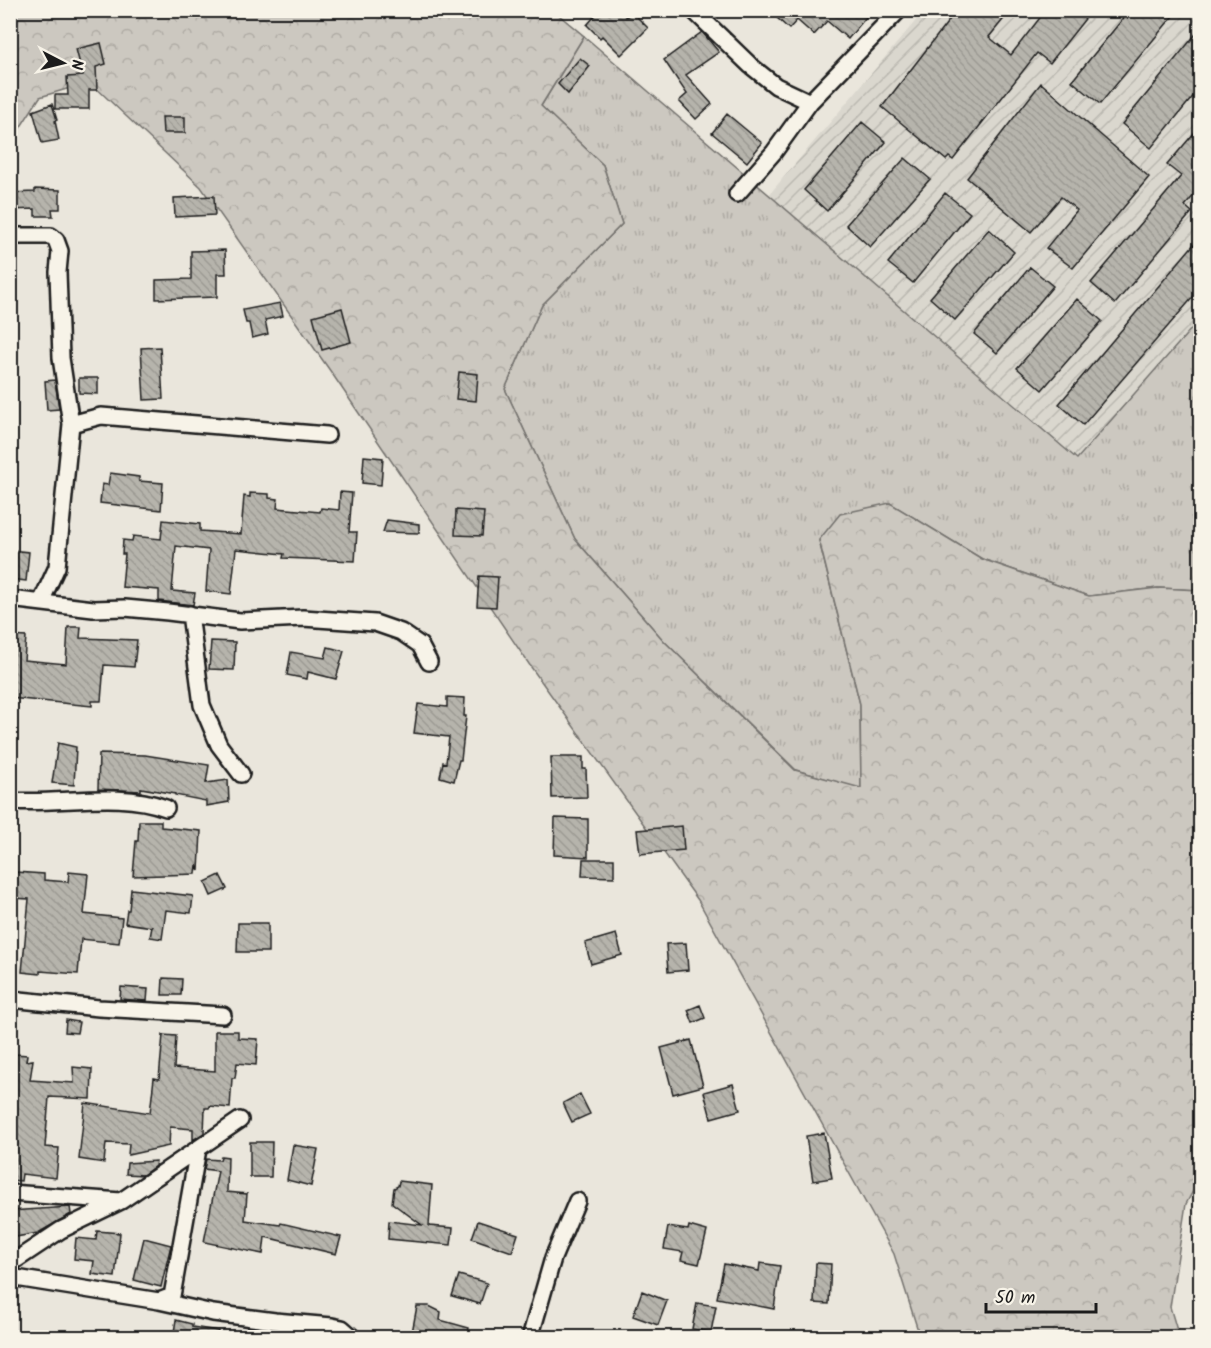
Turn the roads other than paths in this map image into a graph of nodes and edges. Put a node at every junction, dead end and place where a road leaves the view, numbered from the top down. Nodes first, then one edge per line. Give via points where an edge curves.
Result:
1 (693, 10) edge
2 (899, 10) edge
3 (810, 102) junction
4 (737, 194) dead end
5 (10, 236) edge
6 (70, 424) junction
7 (327, 435) dead end
8 (10, 599) edge
9 (41, 602) junction
10 (190, 615) junction
11 (429, 662) dead end
12 (241, 774) dead end
13 (10, 801) edge
14 (166, 808) dead end
15 (10, 999) edge
16 (223, 1015) dead end
17 (240, 1120) dead end
18 (198, 1149) junction
19 (10, 1193) edge
20 (122, 1201) junction
21 (577, 1201) dead end
22 (10, 1264) edge
23 (10, 1277) edge
24 (159, 1301) junction
25 (349, 1338) edge
26 (530, 1338) edge

1 - 3 street via 776,86
2 - 3 street
3 - 4 street
5 - 6 street via 51,236 60,251 61,358
6 - 7 street via 101,416
6 - 9 street via 57,567
8 - 9 street
9 - 10 street
10 - 11 street via 240,621 303,618 375,622 420,645
10 - 12 street via 202,705 219,745
13 - 14 street via 130,799
15 - 16 street
17 - 18 street
18 - 20 street
18 - 24 street via 172,1296
19 - 20 street
20 - 22 street via 61,1230
21 - 26 street via 553,1258
23 - 24 street
24 - 25 street via 223,1314 332,1326 342,1328

